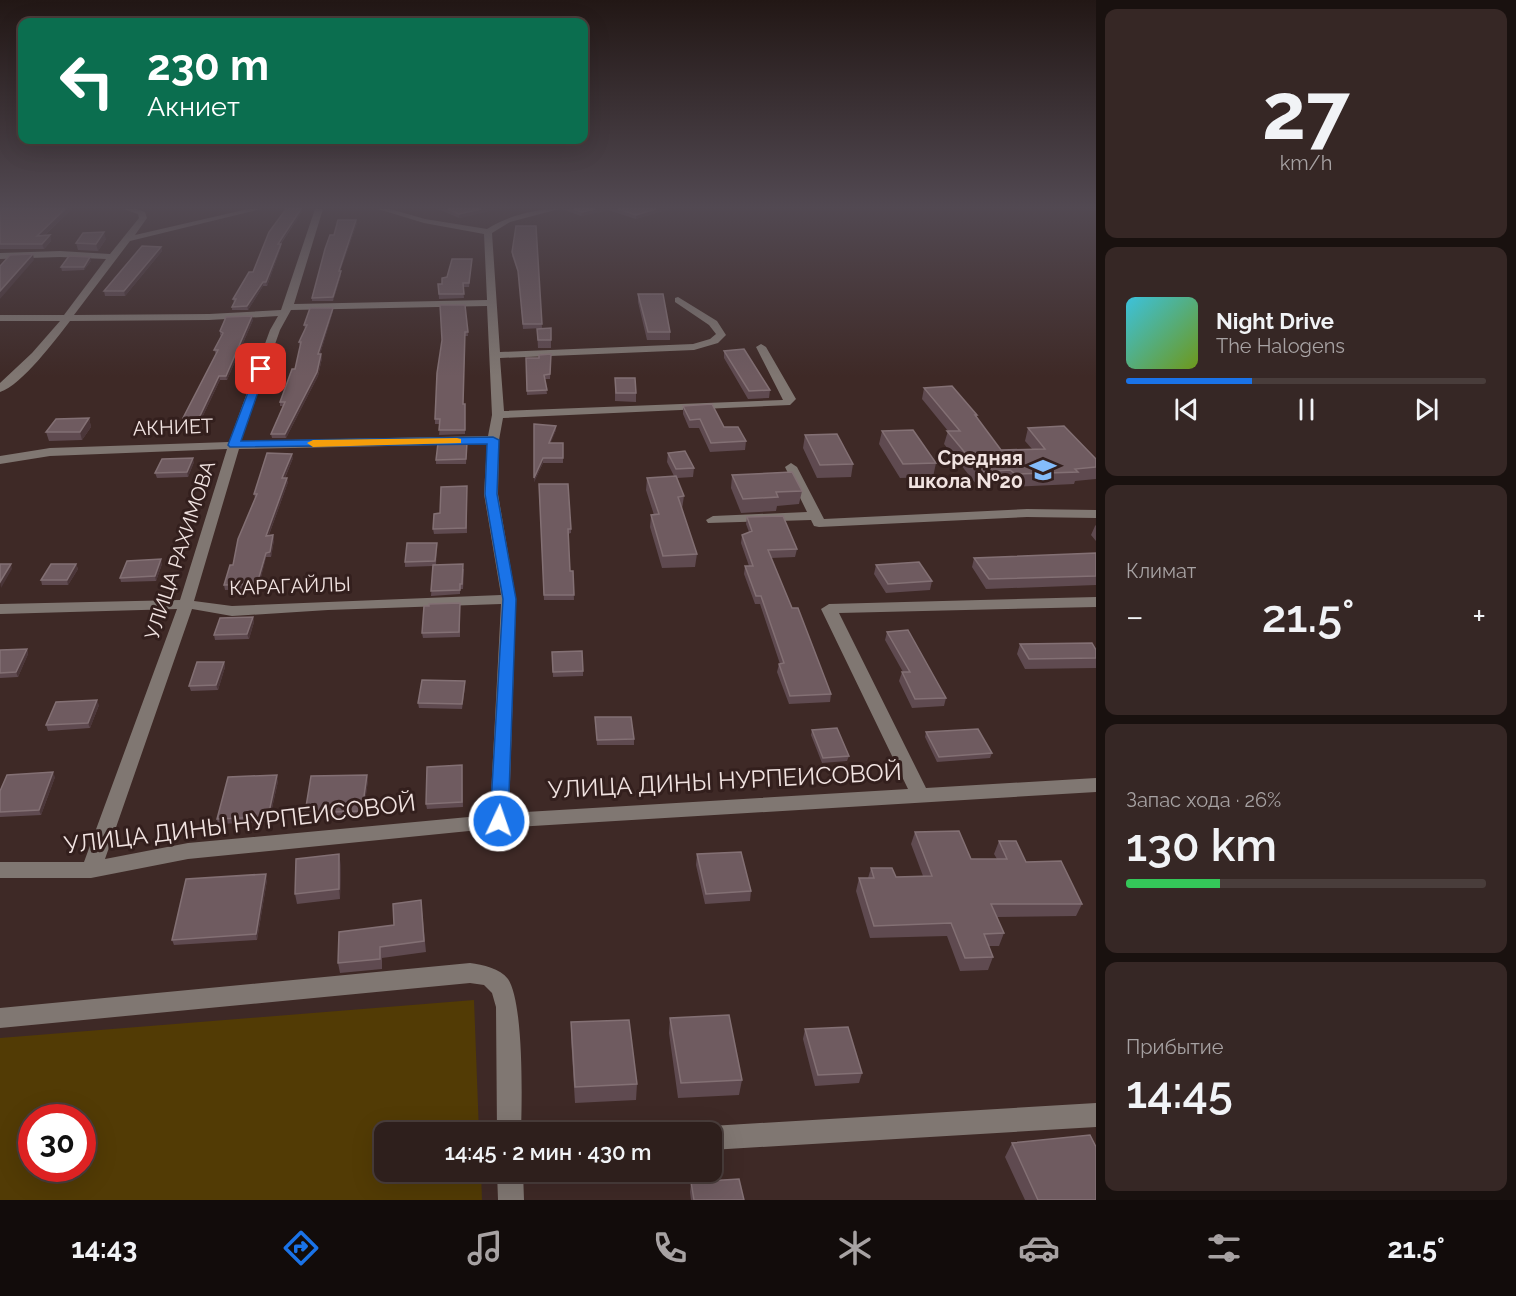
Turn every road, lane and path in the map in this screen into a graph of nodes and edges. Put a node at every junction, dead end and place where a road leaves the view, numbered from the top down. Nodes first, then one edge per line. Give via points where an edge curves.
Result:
1 (106, 265) edge
2 (302, 265) edge
3 (490, 265) edge
4 (678, 300) dead end
5 (493, 303) junction
6 (286, 310) junction
7 (0, 318) edge
8 (70, 318) junction
9 (761, 347) dead end
10 (495, 355) junction
11 (0, 389) edge
12 (498, 415) junction
13 (493, 440) junction
14 (234, 445) junction
15 (0, 460) edge
16 (791, 467) dead end
17 (1096, 514) edge
18 (815, 516) junction
19 (713, 520) dead end
20 (509, 599) junction
21 (1096, 602) edge
22 (186, 604) junction
23 (0, 609) edge
24 (1096, 785) edge
25 (920, 796) junction
26 (499, 821) junction
27 (0, 870) edge
28 (91, 870) junction
29 (0, 1018) edge
30 (1096, 1115) edge
31 (509, 1122) edge
32 (722, 1137) edge
33 (510, 1182) edge
34 (511, 1200) edge

1 - 8 street
2 - 6 street, УЛИЦА РАХИМОВА
3 - 5 street
4 - 10 street via 713,323 721,335 694,347
5 - 6 street
5 - 10 street
6 - 8 street via 209,317
6 - 14 street, УЛИЦА РАХИМОВА via 275,330
7 - 8 street
8 - 11 street
9 - 12 street via 790,399 786,403
10 - 12 street
12 - 13 street
13 - 14 street, АКНИЕТ
13 - 20 street via 491,494
14 - 15 street, АКНИЕТ via 50,452
14 - 22 street, УЛИЦА РАХИМОВА
16 - 18 street
17 - 18 street via 1027,513 819,523
18 - 19 street
20 - 22 street, КАРАГАЙЛЫ via 232,611
20 - 26 street
21 - 25 street via 829,609
22 - 23 street, КАРАГАЙЛЫ
22 - 28 street, УЛИЦА РАХИМОВА
24 - 25 street, УЛИЦА ДИНЫ НУРПЕИСОВОЙ
25 - 26 street, УЛИЦА ДИНЫ НУРПЕИСОВОЙ
26 - 28 street, УЛИЦА ДИНЫ НУРПЕИСОВОЙ via 188,851
27 - 28 street, УЛИЦА ДИНЫ НУРПЕИСОВОЙ
29 - 31 street via 485,974 505,993
30 - 32 street
33 - 34 street

